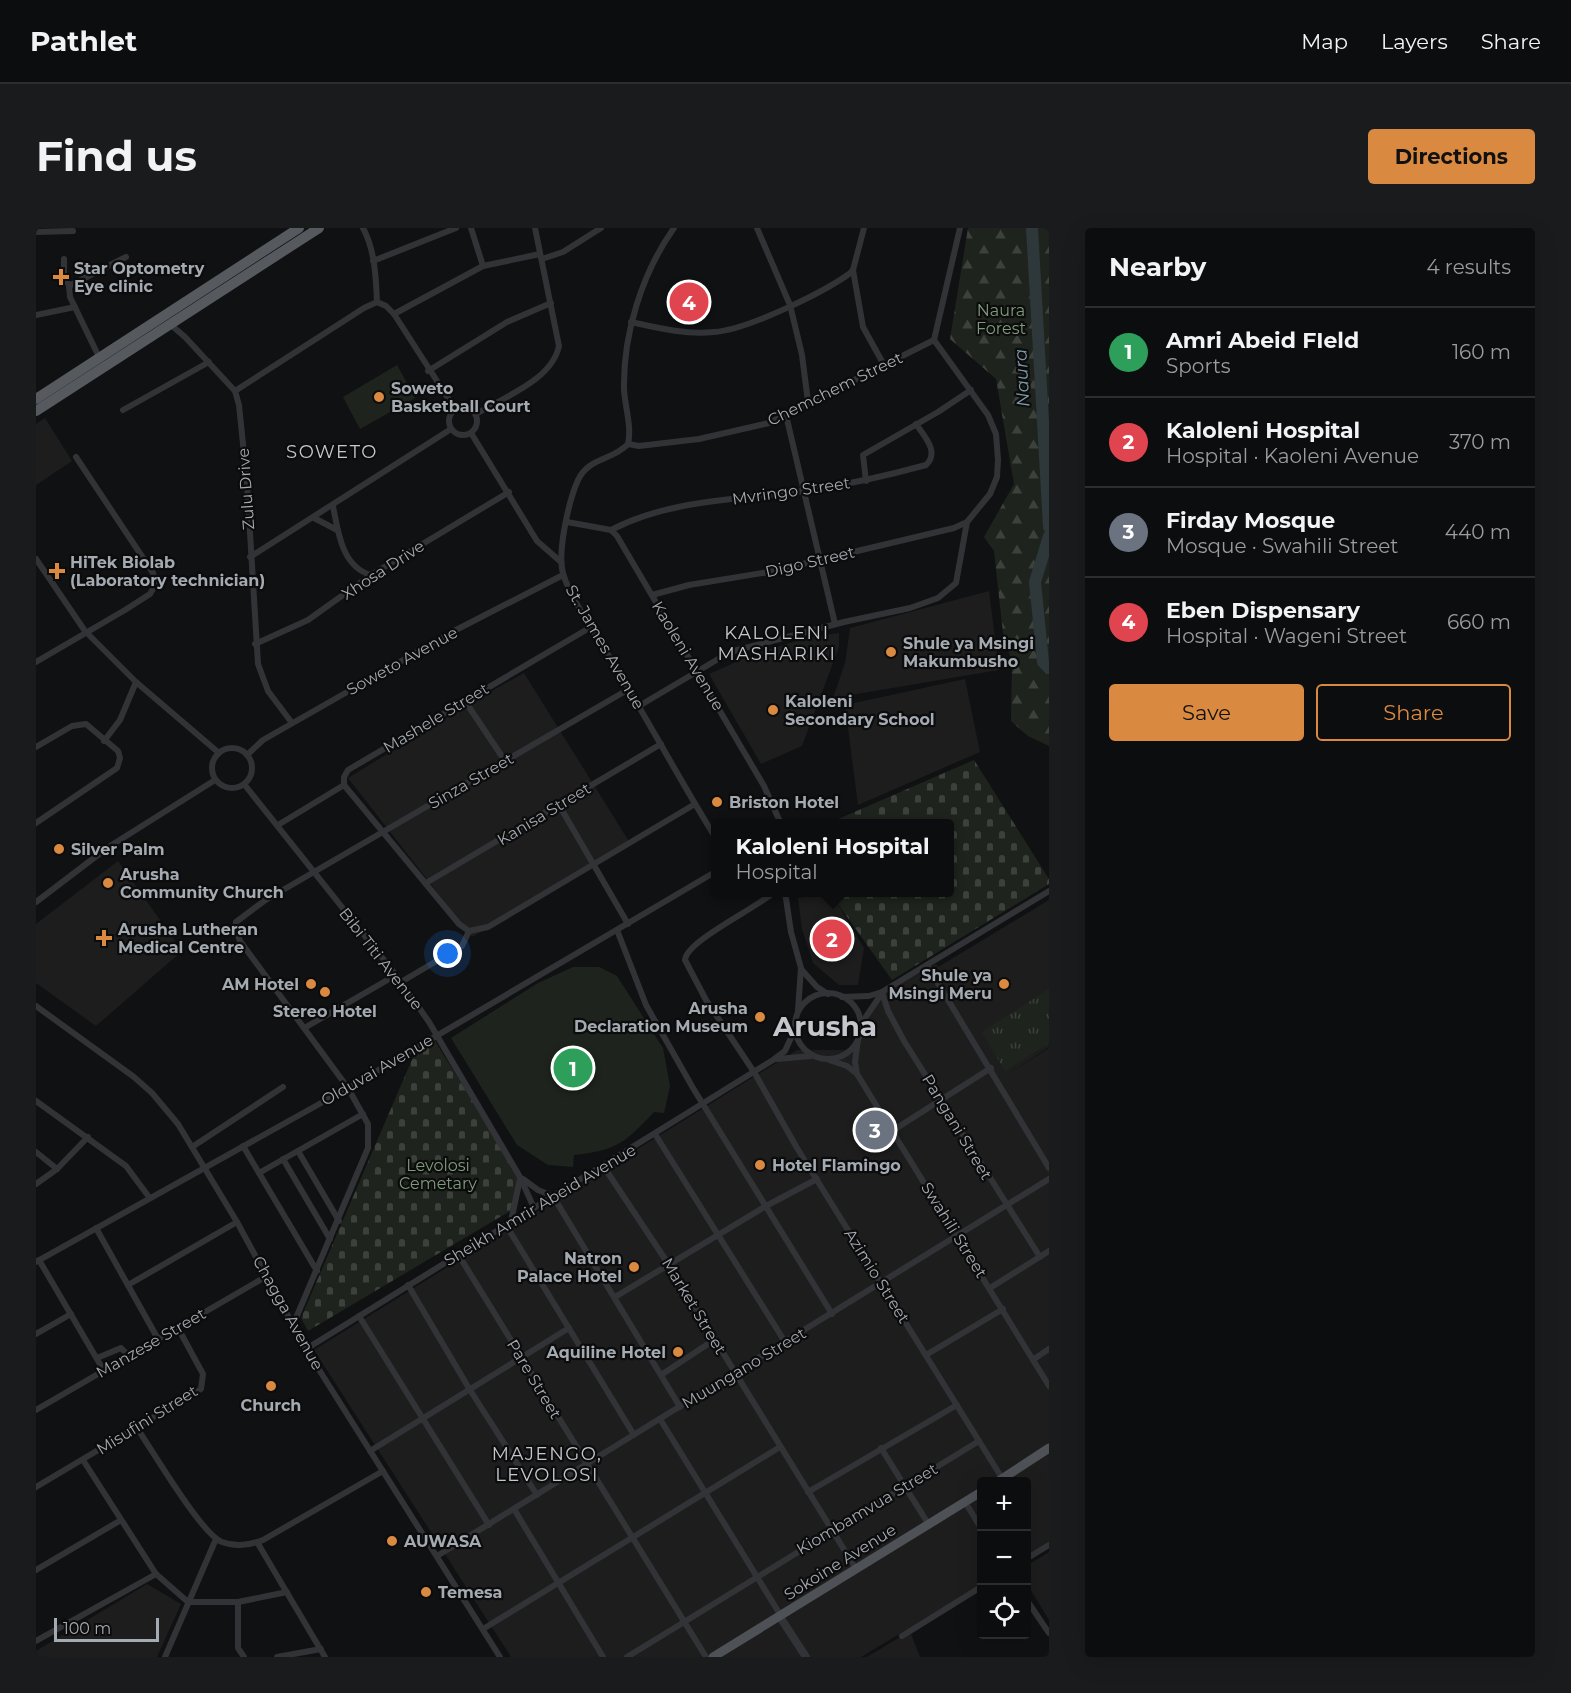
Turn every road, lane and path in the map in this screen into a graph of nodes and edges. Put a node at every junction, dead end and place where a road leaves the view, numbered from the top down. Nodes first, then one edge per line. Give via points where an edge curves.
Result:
1 (299, 228) edge
2 (319, 228) edge
3 (363, 228) edge
4 (456, 228) edge
5 (471, 228) edge
6 (535, 228) edge
7 (600, 228) edge
8 (674, 228) edge
9 (757, 228) edge
10 (864, 228) edge
11 (960, 228) edge
12 (73, 231) dead end
13 (36, 232) edge
14 (541, 256) junction
15 (126, 257) dead end
16 (64, 259) dead end
17 (373, 261) junction
18 (483, 266) junction
19 (851, 272) junction
20 (69, 286) junction
21 (377, 302) junction
22 (551, 303) junction
23 (790, 305) junction
24 (75, 307) junction
25 (394, 314) junction
26 (36, 315) edge
27 (632, 322) junction
28 (171, 325) junction
29 (933, 339) junction
30 (99, 357) junction
31 (209, 362) junction
32 (884, 365) junction
33 (429, 371) junction
34 (970, 390) junction
35 (235, 391) junction
36 (36, 399) edge
37 (808, 402) junction
38 (123, 410) dead end
39 (455, 410) junction
40 (36, 411) edge
41 (476, 414) junction
42 (786, 415) junction
43 (916, 424) junction
44 (451, 429) junction
45 (471, 433) junction
46 (628, 444) junction
47 (76, 457) dead end
48 (866, 481) junction
49 (803, 491) junction
50 (509, 492) junction
51 (333, 506) junction
52 (315, 518) junction
53 (567, 522) junction
54 (967, 522) junction
55 (338, 530) junction
56 (611, 530) junction
57 (250, 557) junction
58 (36, 559) edge
59 (820, 560) junction
60 (561, 562) junction
61 (371, 575) junction
62 (563, 575) junction
63 (652, 595) junction
64 (835, 624) junction
65 (591, 627) junction
66 (85, 631) junction
67 (255, 644) junction
68 (36, 662) edge
69 (697, 670) junction
70 (136, 682) junction
71 (629, 689) junction
72 (465, 700) junction
73 (639, 706) junction
74 (292, 723) junction
75 (104, 741) junction
76 (662, 744) junction
77 (36, 747) edge
78 (219, 753) junction
79 (247, 755) junction
80 (505, 761) junction
81 (215, 780) junction
82 (244, 784) junction
83 (344, 785) junction
84 (695, 804) junction
85 (559, 805) junction
86 (779, 819) edge
87 (36, 824) edge
88 (278, 825) junction
89 (711, 830) edge
90 (382, 833) junction
91 (593, 864) junction
92 (315, 873) junction
93 (711, 874) edge
94 (426, 883) junction
95 (1049, 891) edge
96 (769, 897) edge
97 (785, 897) edge
98 (36, 902) edge
99 (628, 924) junction
100 (617, 930) junction
101 (469, 931) junction
102 (927, 965) junction
103 (801, 968) junction
104 (396, 975) junction
105 (401, 982) junction
106 (882, 992) junction
107 (828, 994) junction
108 (842, 997) junction
109 (36, 1006) edge
110 (798, 1011) junction
111 (861, 1025) junction
112 (306, 1027) junction
113 (795, 1029) junction
114 (437, 1034) junction
115 (858, 1040) junction
116 (815, 1056) junction
117 (823, 1059) junction
118 (773, 1060) junction
119 (990, 1068) junction
120 (754, 1072) junction
121 (858, 1074) junction
122 (283, 1087) dead end
123 (348, 1088) junction
124 (941, 1100) junction
125 (36, 1101) edge
126 (703, 1104) junction
127 (363, 1114) junction
128 (892, 1131) junction
129 (655, 1134) junction
130 (88, 1137) junction
131 (243, 1146) junction
132 (192, 1147) junction
133 (298, 1151) junction
134 (36, 1152) edge
135 (283, 1159) junction
136 (203, 1167) junction
137 (604, 1167) junction
138 (1049, 1168) edge
139 (57, 1169) junction
140 (259, 1173) junction
141 (520, 1177) junction
142 (817, 1179) junction
143 (1049, 1179) edge
144 (36, 1185) edge
145 (553, 1196) junction
146 (149, 1197) junction
147 (1006, 1205) junction
148 (766, 1206) junction
149 (534, 1208) junction
150 (339, 1221) junction
151 (237, 1222) junction
152 (508, 1223) junction
153 (96, 1228) junction
154 (719, 1235) junction
155 (958, 1236) junction
156 (330, 1239) junction
157 (1049, 1251) edge
158 (458, 1254) junction
159 (1040, 1257) junction
160 (37, 1261) edge
161 (669, 1265) junction
162 (317, 1271) junction
163 (267, 1276) junction
164 (880, 1283) junction
165 (128, 1285) junction
166 (408, 1285) junction
167 (990, 1288) junction
168 (615, 1297) junction
169 (1003, 1309) junction
170 (71, 1314) junction
171 (832, 1314) junction
172 (359, 1316) junction
173 (292, 1325) junction
174 (178, 1328) junction
175 (569, 1328) junction
176 (36, 1334) edge
177 (158, 1339) junction
178 (714, 1340) junction
179 (785, 1342) junction
180 (306, 1349) junction
181 (1049, 1349) edge
182 (926, 1355) junction
183 (129, 1356) junction
184 (97, 1358) junction
185 (520, 1358) junction
186 (1034, 1359) junction
187 (104, 1371) junction
188 (734, 1372) junction
189 (661, 1375) junction
190 (1049, 1386) edge
191 (470, 1390) junction
192 (957, 1405) junction
193 (680, 1407) junction
194 (36, 1410) edge
195 (423, 1418) junction
196 (660, 1419) junction
197 (137, 1428) junction
198 (634, 1435) junction
199 (979, 1441) junction
200 (780, 1447) junction
201 (1049, 1448) edge
202 (881, 1449) junction
203 (370, 1451) junction
204 (83, 1460) junction
205 (586, 1464) junction
206 (383, 1472) junction
207 (998, 1477) edge
208 (1005, 1477) edge
209 (36, 1487) edge
210 (904, 1487) junction
211 (705, 1492) junction
212 (808, 1492) junction
213 (977, 1494) edge
214 (537, 1495) junction
215 (965, 1502) junction
216 (514, 1509) junction
217 (121, 1520) junction
218 (977, 1522) edge
219 (489, 1525) junction
220 (929, 1525) junction
221 (831, 1530) junction
222 (632, 1537) junction
223 (216, 1539) junction
224 (257, 1542) junction
225 (1049, 1545) edge
226 (437, 1556) junction
227 (1031, 1556) edge
228 (856, 1569) junction
229 (36, 1570) edge
230 (156, 1574) junction
231 (755, 1578) junction
232 (558, 1583) junction
233 (977, 1589) edge
234 (287, 1592) junction
235 (188, 1602) junction
236 (238, 1602) junction
237 (1031, 1606) edge
238 (780, 1616) junction
239 (684, 1622) junction
240 (483, 1629) junction
241 (1049, 1633) edge
242 (902, 1636) dead end
243 (36, 1641) edge
244 (321, 1649) junction
245 (165, 1657) edge
246 (244, 1657) edge
247 (277, 1657) edge
248 (325, 1657) edge
249 (500, 1657) edge
250 (603, 1657) edge
251 (627, 1657) edge
252 (706, 1657) edge
253 (713, 1657) edge
254 (806, 1657) edge

1 - 30 highway
2 - 28 highway
3 - 17 street
4 - 17 street
5 - 18 street
6 - 14 street
7 - 14 street via 563,252
8 - 27 street via 644,286
9 - 23 street
10 - 19 street
11 - 29 street
12 - 13 street
14 - 18 street
14 - 22 street
15 - 20 street
16 - 20 street
17 - 21 street
18 - 25 street
19 - 23 street
19 - 32 street via 863,327
20 - 24 street
21 - 25 street
21 - 35 street
22 - 33 street via 507,322
22 - 41 street via 560,346 557,357 548,369
23 - 27 street via 714,332
23 - 37 street
24 - 26 street
24 - 30 street
25 - 33 street
27 - 46 street via 624,389
28 - 31 street
28 - 40 highway
29 - 32 street, Chemchem Street
29 - 34 street
30 - 36 highway
31 - 35 street
31 - 38 street
32 - 37 street, Chemchem Street
33 - 39 street
34 - 43 street
34 - 54 street via 996,434 998,460 990,494
35 - 57 street, Zulu Drive via 247,483
37 - 42 street, Chemchem Street
39 - 41 street via 467,407
39 - 44 street via 449,419
41 - 45 street via 477,426
42 - 46 street, Chemchem Street via 769,423 699,439
42 - 49 street
43 - 48 street via 863,455
43 - 48 street, Mvringo Street via 930,444 930,461
44 - 45 street via 462,436
44 - 51 street
45 - 50 street
46 - 53 street, St. James Avenue via 584,470
47 - 66 street via 153,573 156,584 150,594
48 - 49 street, Mvringo Street
49 - 56 street, Mvringo Street via 667,509
49 - 59 street
50 - 60 street via 537,541
50 - 61 street, Xhosa Drive
51 - 52 street
51 - 55 street
52 - 55 street
52 - 57 street
53 - 56 street
53 - 60 street, St. James Avenue
54 - 59 street, Digo Street
54 - 64 street via 956,583 938,598
55 - 61 street via 352,566
56 - 63 street, Kaoleni Avenue
57 - 67 street, Zulu Drive
58 - 66 street
59 - 63 street, Digo Street
59 - 64 street
60 - 62 street, St. James Avenue
61 - 67 street, Xhosa Drive via 308,620
62 - 65 street, St. James Avenue
62 - 74 street, Soweto Avenue via 454,631
63 - 69 street, Kaoleni Avenue
64 - 69 street via 730,652
65 - 71 street, St. James Avenue
65 - 72 street, Mashele Street
66 - 68 street
66 - 70 street
67 - 74 street, Zulu Drive via 261,676
69 - 73 street
69 - 86 street, Kaoleni Avenue
70 - 75 street via 120,720
70 - 78 street
71 - 73 street, St. James Avenue
71 - 80 street, Sinza Street
72 - 80 street
72 - 83 street, Mashele Street via 348,770
73 - 76 street, St. James Avenue
74 - 79 street, Soweto Avenue
75 - 77 street via 86,724 79,724
75 - 87 street via 118,751 117,768
76 - 84 street, St. James Avenue
76 - 85 street, Kanisa Street
78 - 79 street via 234,748
78 - 81 street via 212,769
79 - 82 street via 252,770
80 - 90 street, Sinza Street
81 - 82 street via 226,787
81 - 98 street via 107,848
82 - 88 street, Bibi Titi Avenue
83 - 88 street
83 - 90 street
84 - 89 street, St. James Avenue
84 - 91 street
85 - 91 street
85 - 94 street, Kanisa Street
88 - 92 street, Bibi Titi Avenue
90 - 92 street, Sinza Street
90 - 94 street
91 - 99 street
91 - 101 street via 488,927
92 - 104 street, Bibi Titi Avenue
92 - 112 street, Sinza Street via 238,918 235,927 252,958
93 - 99 street, Olduvai Avenue
94 - 101 street
95 - 102 street
96 - 120 street, Azimio Street via 701,940 685,957 701,992
97 - 103 street
99 - 100 street, Olduvai Avenue
100 - 114 street, Olduvai Avenue
100 - 126 street via 646,1005
101 - 105 street via 462,946
102 - 106 street
102 - 119 street
103 - 107 street
103 - 110 street
104 - 105 street, Bibi Titi Avenue
104 - 112 street
105 - 114 street, Bibi Titi Avenue
106 - 108 street
106 - 111 street
106 - 124 street, Pangani Street via 899,1033
107 - 108 street
107 - 110 street via 808,1000
108 - 111 street via 855,1008
109 - 132 street, Chagga Avenue via 143,1085 178,1124
110 - 113 street
111 - 115 street
112 - 123 street
113 - 116 street via 801,1046
113 - 118 street via 785,1050
114 - 123 street, Olduvai Avenue
114 - 141 street, Bibi Titi Avenue
115 - 117 street via 844,1055
115 - 121 street, Swahili Street
116 - 117 street
116 - 118 street
117 - 121 street via 847,1066
118 - 120 street, Sheikh Amrir Abeid Avenue
119 - 124 street
119 - 138 street
120 - 126 street, Sheikh Amrir Abeid Avenue
120 - 142 street, Azimio Street
121 - 128 street, Swahili Street
122 - 132 street
123 - 127 street
123 - 131 street, Olduvai Avenue
124 - 128 street
124 - 147 street, Pangani Street
125 - 130 street
126 - 129 street, Sheikh Amrir Abeid Avenue
126 - 148 street
127 - 133 street
127 - 150 street via 370,1130 369,1148
128 - 155 street, Swahili Street
129 - 137 street, Sheikh Amrir Abeid Avenue
129 - 154 street
130 - 139 street
130 - 146 street via 132,1171
131 - 136 street, Olduvai Avenue
131 - 140 street
132 - 136 street, Chagga Avenue
133 - 135 street
133 - 150 street
134 - 139 street
135 - 140 street
135 - 156 street
136 - 146 street, Olduvai Avenue
136 - 151 street, Chagga Avenue
137 - 145 street, Sheikh Amrir Abeid Avenue
137 - 161 street, Market Street
139 - 144 street
140 - 162 street
141 - 145 street
141 - 149 street, Bibi Titi Avenue
141 - 152 street via 518,1197
142 - 148 street
142 - 164 street, Azimio Street
143 - 147 street, Muungano Street
145 - 149 street, Sheikh Amrir Abeid Avenue
145 - 168 street
146 - 153 street, Olduvai Avenue
147 - 155 street, Muungano Street
147 - 159 street, Pangani Street
148 - 154 street
148 - 171 street
149 - 152 street, Sheikh Amrir Abeid Avenue
150 - 156 street
151 - 163 street, Chagga Avenue
151 - 165 street
152 - 158 street, Sheikh Amrir Abeid Avenue
152 - 175 street
153 - 160 street, Olduvai Avenue
153 - 165 street
154 - 161 street
154 - 179 street
155 - 164 street, Muungano Street
155 - 167 street, Swahili Street
156 - 162 street
157 - 159 street
158 - 166 street, Sheikh Amrir Abeid Avenue
158 - 185 street, Pare Street
159 - 167 street
160 - 170 street
161 - 168 street
161 - 178 street, Market Street
162 - 173 street
163 - 173 street, Chagga Avenue
163 - 174 street, Manzese Street
164 - 171 street, Muungano Street
164 - 182 street, Azimio Street
165 - 177 street
166 - 172 street, Sheikh Amrir Abeid Avenue
166 - 191 street
167 - 169 street, Swahili Street
168 - 189 street
169 - 182 street
169 - 186 street, Swahili Street
170 - 176 street
170 - 184 street
171 - 179 street, Muungano Street
172 - 180 street, Sheikh Amrir Abeid Avenue
172 - 195 street
173 - 180 street, Chagga Avenue
174 - 177 street, Manzese Street
174 - 197 street, Misufini Street via 203,1374 203,1384 196,1393
175 - 185 street
175 - 198 street
177 - 183 street, Manzese Street
178 - 188 street, Market Street
178 - 189 street
179 - 188 street, Muungano Street
180 - 203 street, Chagga Avenue
181 - 186 street
182 - 192 street, Azimio Street
183 - 184 street via 121,1348
183 - 187 street, Manzese Street
184 - 187 street
185 - 191 street
185 - 205 street, Pare Street
186 - 190 street, Swahili Street
187 - 194 street, Manzese Street
188 - 193 street, Muungano Street
188 - 200 street, Market Street
189 - 193 street
191 - 195 street
191 - 214 street
192 - 199 street, Azimio Street
192 - 202 street
193 - 196 street, Muungano Street
195 - 203 street
195 - 219 street
196 - 198 street, Muungano Street
196 - 211 street
197 - 204 street, Misufini Street
197 - 223 street
198 - 205 street, Muungano Street
199 - 207 street, Azimio Street
199 - 210 street, Kiombamvua Street
200 - 211 street
200 - 212 street, Market Street
201 - 208 main road
202 - 210 street
202 - 212 street
203 - 206 street, Chagga Avenue
204 - 209 street, Misufini Street
204 - 217 street
205 - 214 street, Muungano Street
205 - 222 street, Pare Street
206 - 224 street
206 - 226 street, Chagga Avenue
210 - 220 street
210 - 221 street, Kiombamvua Street
211 - 222 street
211 - 231 street
212 - 221 street, Market Street
213 - 215 main road, Sokoine Avenue
214 - 216 street, Muungano Street
215 - 218 street
215 - 220 main road, Sokoine Avenue
216 - 219 street, Muungano Street
216 - 232 street
217 - 229 street
217 - 230 street
219 - 226 street, Muungano Street
220 - 228 main road, Sokoine Avenue
221 - 228 street, Market Street
221 - 231 street, Kiombamvua Street
222 - 232 street
222 - 239 street, Pare Street
223 - 224 street via 233,1544
223 - 235 street
224 - 234 street
225 - 227 street
226 - 240 street, Chagga Avenue
228 - 238 main road, Sokoine Avenue
230 - 235 street
230 - 243 street
231 - 238 street
231 - 239 street, Kiombamvua Street
232 - 240 street
232 - 250 street
233 - 242 street
234 - 236 street
234 - 244 street
235 - 236 street
235 - 245 street
236 - 246 street via 238,1648
237 - 241 street
238 - 253 main road, Sokoine Avenue
238 - 254 street
239 - 251 street, Kiombamvua Street
239 - 252 street, Pare Street
240 - 249 street, Chagga Avenue
244 - 247 street
244 - 248 street

